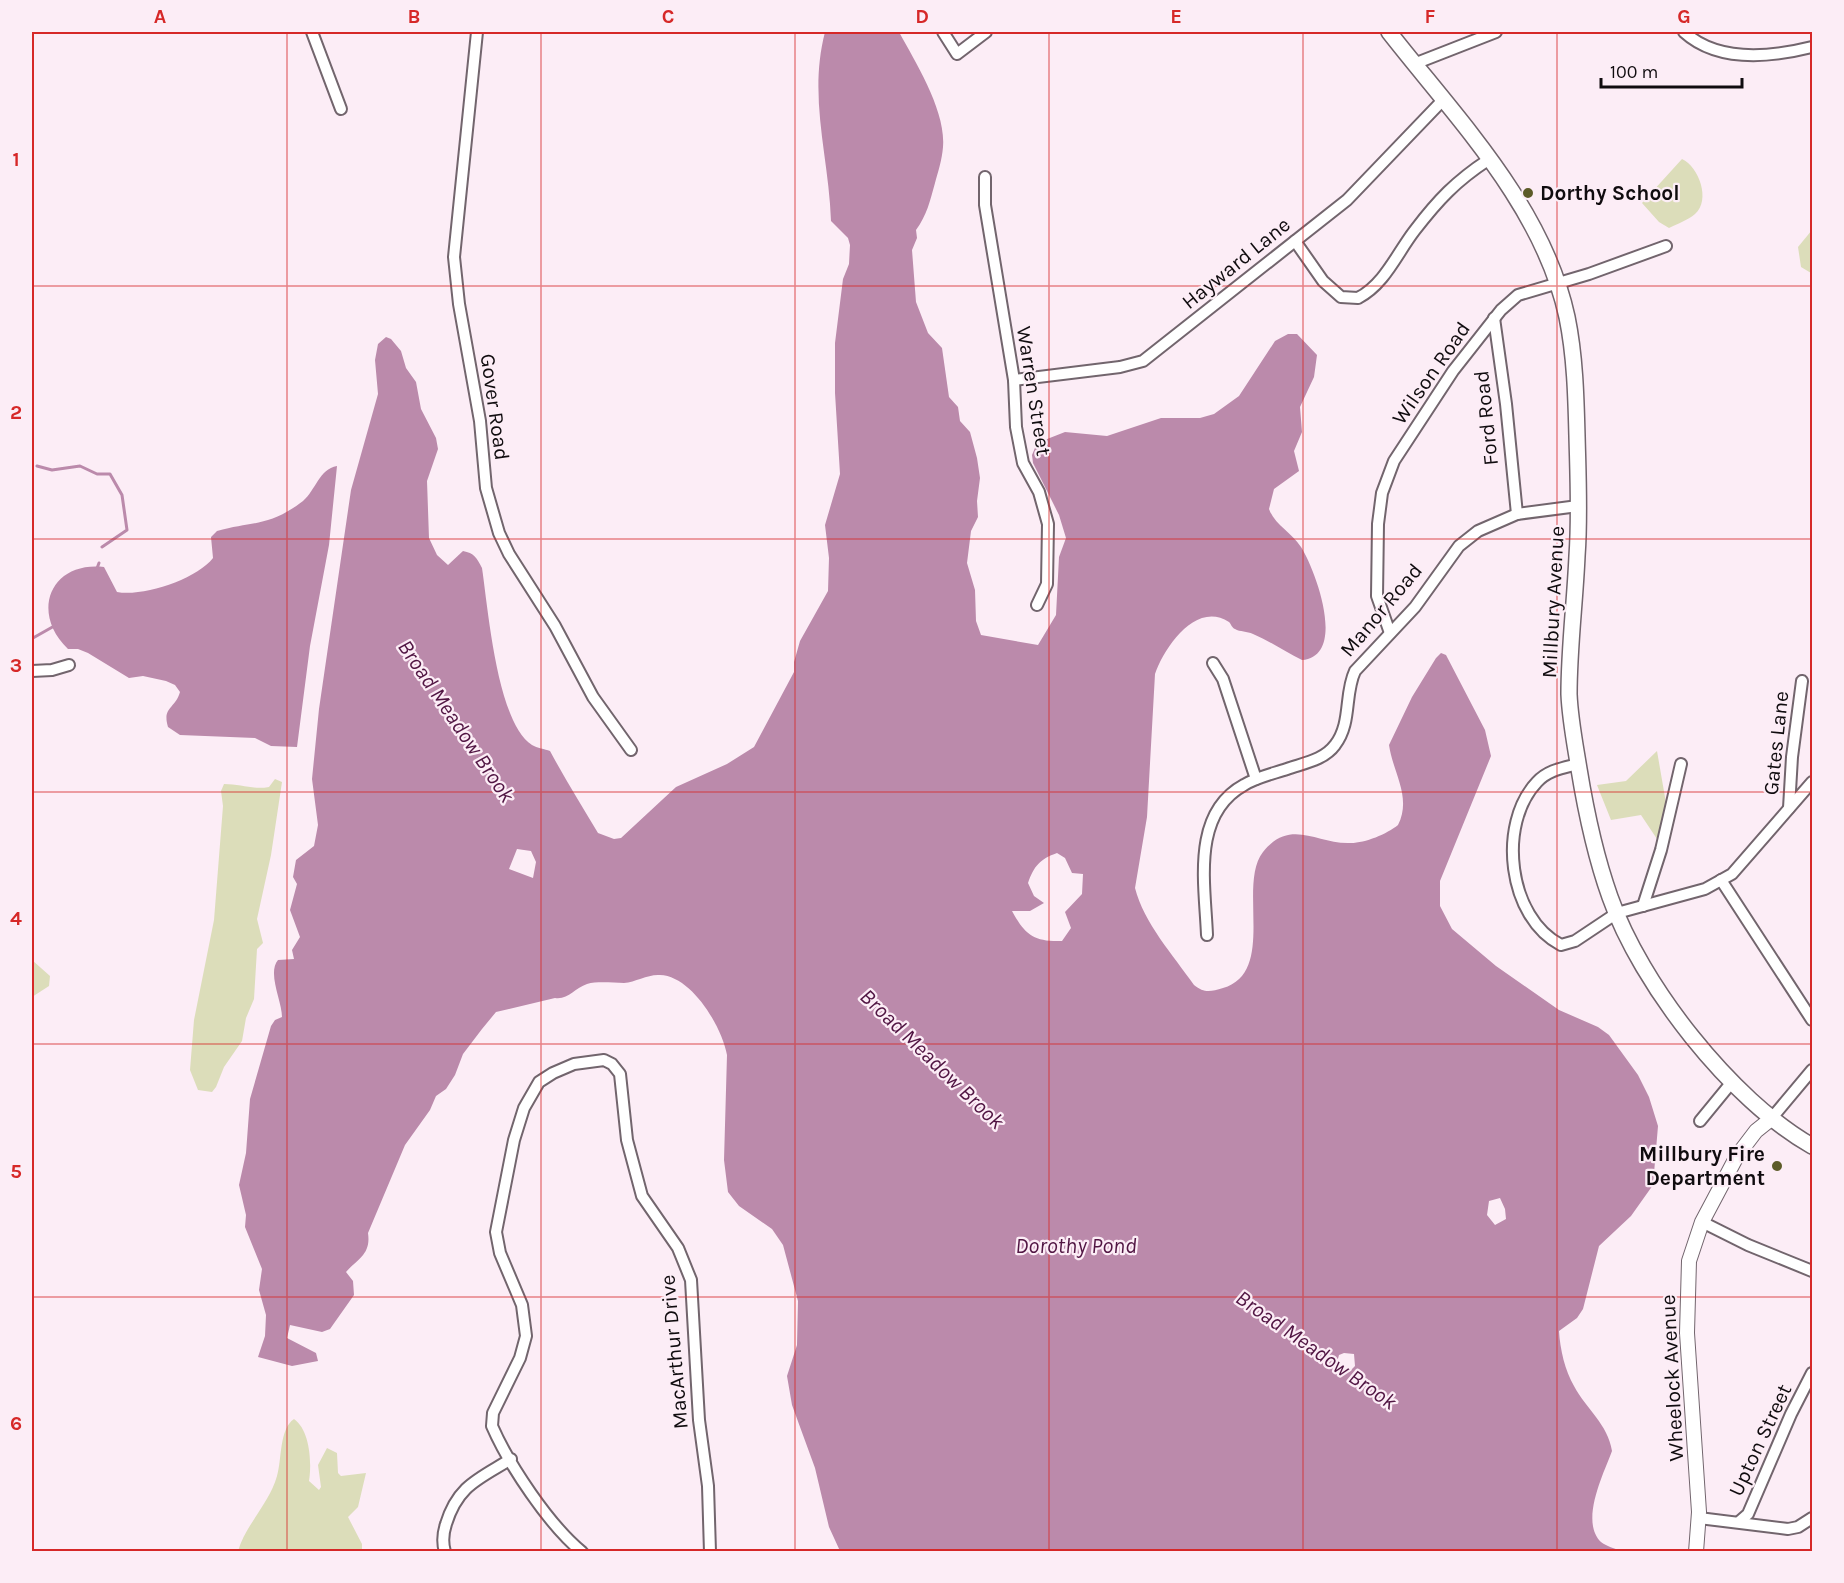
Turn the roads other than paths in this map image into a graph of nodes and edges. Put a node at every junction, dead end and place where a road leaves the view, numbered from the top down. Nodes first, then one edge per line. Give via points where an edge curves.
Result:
1 (312, 32) edge
2 (477, 32) edge
3 (943, 32) edge
4 (986, 32) edge
5 (1389, 32) edge
6 (1496, 32) edge
7 (1684, 32) edge
8 (1812, 47) edge
9 (1414, 64) junction
10 (1443, 100) junction
11 (341, 109) dead end
12 (1488, 160) junction
13 (985, 177) dead end
14 (1295, 240) junction
15 (1666, 246) dead end
16 (1557, 283) junction
17 (1494, 318) junction
18 (1014, 380) junction
19 (1578, 506) junction
20 (1517, 514) junction
21 (1037, 605) dead end
22 (1390, 633) junction
23 (1213, 663) dead end
24 (69, 665) dead end
25 (32, 671) edge
26 (1802, 681) dead end
27 (631, 750) dead end
28 (1578, 764) junction
29 (1681, 764) dead end
30 (1257, 779) junction
31 (1812, 782) edge
32 (1789, 808) junction
33 (1721, 880) junction
34 (1643, 906) junction
35 (1617, 914) junction
36 (1207, 935) dead end
37 (1812, 1020) edge
38 (1812, 1070) edge
39 (1732, 1082) junction
40 (1771, 1119) junction
41 (1700, 1121) dead end
42 (1812, 1146) edge
43 (1702, 1222) junction
44 (1812, 1271) edge
45 (1812, 1373) edge
46 (511, 1459) junction
47 (1699, 1518) junction
48 (1812, 1518) edge
49 (1740, 1521) junction
50 (445, 1551) edge
51 (582, 1551) edge
52 (710, 1551) edge
53 (1696, 1551) edge

1 - 11 street
2 - 27 street, Gover Road via 454,257 480,421 486,488 509,554 555,626 593,697
3 - 4 street via 957,54
5 - 9 main road, Millbury Avenue
6 - 9 street
7 - 8 street via 1710,48 1734,54 1782,53
9 - 10 main road, Millbury Avenue
10 - 12 main road, Millbury Avenue
10 - 14 street, Hayward Lane via 1347,200
12 - 14 street via 1456,181 1414,231 1382,278 1358,298 1341,297 1323,281
12 - 16 main road, Millbury Avenue via 1533,226
13 - 18 street, Warren Street via 985,206
14 - 18 street, Hayward Lane via 1143,361
15 - 16 street, Wilson Road
16 - 17 street, Wilson Road via 1518,295
16 - 19 main road, Millbury Avenue via 1573,358
17 - 20 street, Ford Road
17 - 22 street, Wilson Road via 1419,422 1386,480 1378,524 1377,577 1380,605
18 - 21 street, Warren Street via 1016,427 1023,463 1039,492 1048,524 1047,584
19 - 20 street, Manor Road
19 - 28 main road, Millbury Avenue via 1569,697
20 - 22 street, Manor Road via 1487,525 1459,546
22 - 30 street, Manor Road via 1355,671 1344,729 1331,750
23 - 30 street via 1223,679
24 - 25 street
26 - 32 street, Gates Lane
28 - 35 main road, Millbury Avenue via 1596,852
28 - 35 street via 1545,774 1529,791 1512,843 1516,882 1524,904 1555,942 1568,945
29 - 34 street
30 - 36 street, Manor Road via 1229,795 1216,808 1209,825 1205,863
31 - 32 street
32 - 33 street via 1745,861
33 - 34 street via 1705,889
33 - 37 street
34 - 35 street
35 - 39 main road, Millbury Avenue via 1663,995 1700,1049
38 - 40 street
39 - 40 main road, Millbury Avenue
39 - 41 street
40 - 42 main road, Millbury Avenue
40 - 43 street, Wheelock Avenue via 1755,1131 1737,1156
43 - 44 street
43 - 47 street, Wheelock Avenue via 1689,1260 1687,1293
45 - 49 street, Upton Street via 1748,1514
46 - 50 street via 460,1492 443,1532
46 - 51 street via 562,1534
46 - 52 street, MacArthur Drive via 494,1432 492,1420 526,1336 522,1305 500,1253 496,1232 502,1189 514,1140 529,1097 539,1082 574,1064 604,1060 620,1074 627,1140 642,1196 678,1248 691,1280
47 - 49 street
47 - 53 street, Wheelock Avenue
48 - 49 street via 1788,1529

